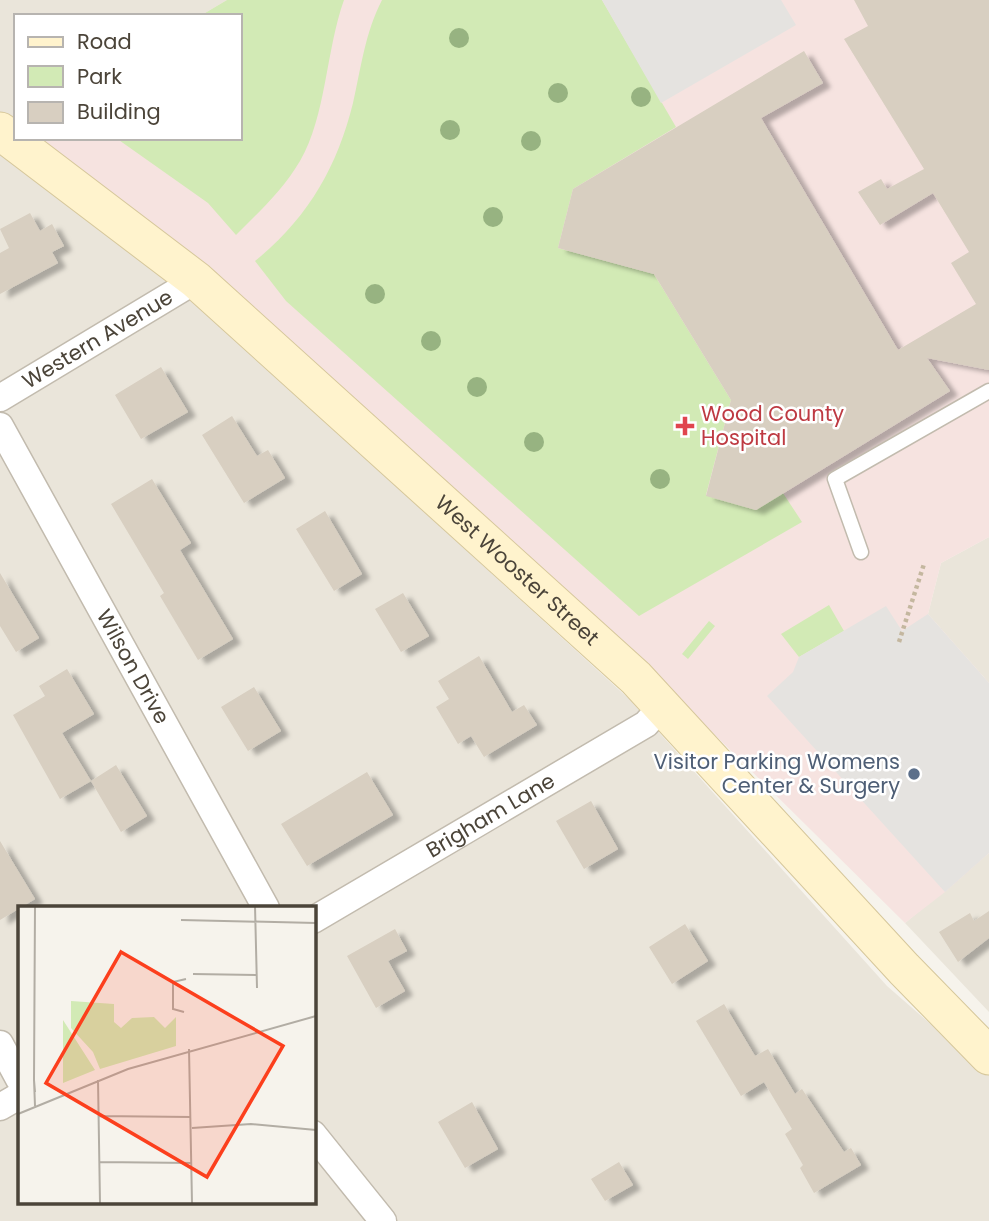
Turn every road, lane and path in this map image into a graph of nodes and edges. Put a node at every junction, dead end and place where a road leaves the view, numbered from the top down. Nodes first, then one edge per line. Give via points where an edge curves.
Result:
1 (0, 131) edge
2 (196, 280) junction
3 (989, 391) edge
4 (0, 398) edge
5 (0, 426) edge
6 (860, 552) dead end
7 (924, 564) dead end
8 (899, 642) dead end
9 (663, 705) junction
10 (265, 906) edge
11 (315, 919) edge
12 (0, 1044) edge
13 (989, 1055) edge
14 (18, 1077) edge
15 (18, 1097) edge
16 (0, 1107) edge
17 (315, 1136) edge
18 (383, 1221) edge

1 - 2 main road, West Wooster Street
2 - 4 street, Western Avenue
2 - 9 main road, West Wooster Street via 352,417
3 - 6 lane via 835,479
5 - 10 street, Wilson Drive
7 - 8 path
9 - 11 street, Brigham Lane via 646,724
9 - 13 main road, West Wooster Street via 904,969
12 - 14 street
15 - 16 street
17 - 18 street

